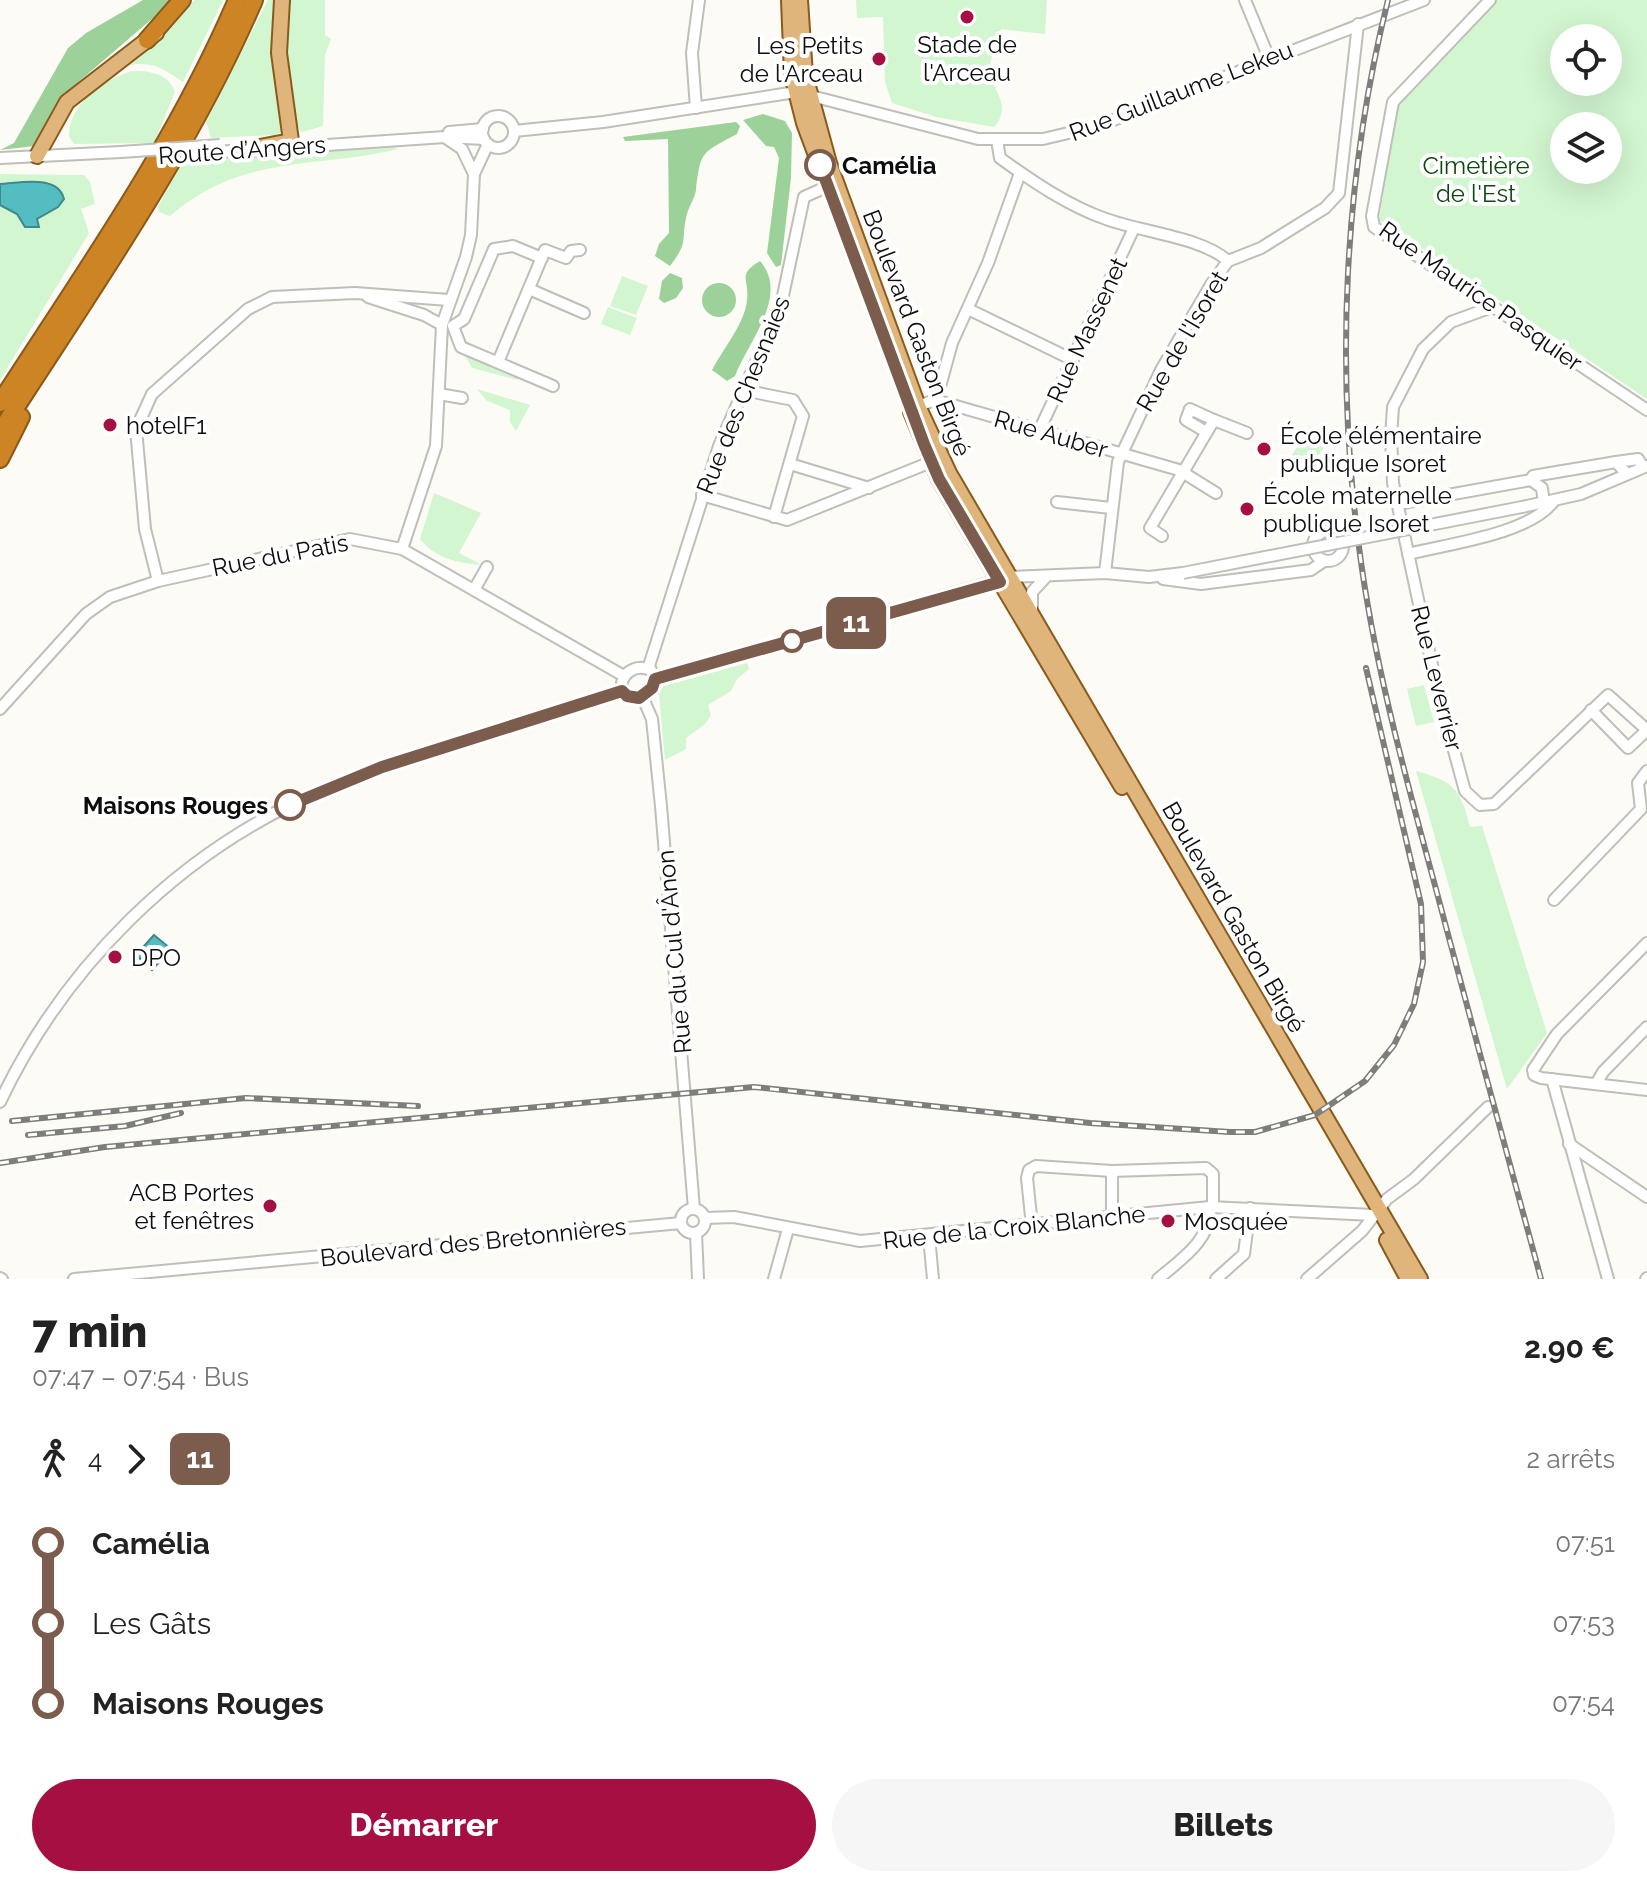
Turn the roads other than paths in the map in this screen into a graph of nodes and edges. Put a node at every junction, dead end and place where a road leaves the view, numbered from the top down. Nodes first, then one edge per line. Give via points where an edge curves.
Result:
1 (182, 0) edge
2 (192, 0) edge
3 (237, 0) edge
4 (254, 0) edge
5 (282, 0) edge
6 (699, 0) edge
7 (789, 0) edge
8 (800, 0) edge
9 (1245, 0) edge
10 (1424, 0) edge
11 (1490, 0) edge
12 (1360, 24) junction
13 (147, 40) junction
14 (1269, 58) junction
15 (803, 93) junction
16 (696, 108) junction
17 (514, 131) junction
18 (445, 137) junction
19 (362, 140) junction
20 (488, 140) junction
21 (997, 140) junction
22 (291, 141) junction
23 (345, 141) junction
24 (218, 149) junction
25 (239, 151) junction
26 (120, 155) junction
27 (37, 156) junction
28 (0, 161) edge
29 (1020, 173) junction
30 (474, 174) junction
31 (831, 184) junction
32 (1134, 228) junction
33 (580, 250) dead end
34 (542, 258) junction
35 (1228, 261) junction
36 (529, 289) junction
37 (355, 293) junction
38 (449, 300) junction
39 (1492, 307) junction
40 (968, 309) junction
41 (584, 313) dead end
42 (448, 325) junction
43 (60, 340) junction
44 (1073, 360) junction
45 (498, 362) junction
46 (553, 386) dead end
47 (743, 390) junction
48 (439, 394) junction
49 (462, 398) dead end
50 (935, 400) junction
51 (0, 403) edge
52 (918, 406) junction
53 (1647, 410) edge
54 (1214, 420) junction
55 (1039, 431) junction
56 (0, 432) edge
57 (1206, 432) junction
58 (1247, 433) dead end
59 (1121, 455) junction
60 (0, 459) edge
61 (937, 460) junction
62 (1616, 462) junction
63 (790, 464) junction
64 (1645, 466) edge
65 (1182, 472) junction
66 (1627, 474) junction
67 (1531, 480) junction
68 (869, 488) junction
69 (1216, 493) dead end
70 (702, 495) junction
71 (1057, 502) dead end
72 (1549, 503) junction
73 (1398, 504) junction
74 (1111, 508) junction
75 (774, 517) junction
76 (1162, 536) dead end
77 (402, 549) junction
78 (1408, 554) junction
79 (1324, 561) dead end
80 (487, 567) dead end
81 (1105, 573) junction
82 (1046, 577) junction
83 (1149, 577) junction
84 (1004, 580) junction
85 (158, 581) junction
86 (474, 590) junction
87 (1035, 618) junction
88 (648, 669) junction
89 (624, 676) junction
90 (655, 679) junction
91 (622, 691) junction
92 (642, 696) junction
93 (0, 709) edge
94 (1591, 710) junction
95 (1646, 730) edge
96 (1647, 771) edge
97 (1554, 900) dead end
98 (1647, 943) edge
99 (1647, 1027) edge
100 (1552, 1079) junction
101 (1596, 1084) junction
102 (1647, 1090) edge
103 (0, 1102) edge
104 (1488, 1107) dead end
105 (1569, 1144) junction
106 (1112, 1171) junction
107 (1647, 1197) edge
108 (1212, 1207) junction
109 (1250, 1208) junction
110 (694, 1209) junction
111 (1376, 1212) junction
112 (1112, 1217) junction
113 (705, 1218) junction
114 (681, 1223) junction
115 (1032, 1226) junction
116 (788, 1229) junction
117 (696, 1233) junction
118 (929, 1237) junction
119 (74, 1279) edge
120 (698, 1279) edge
121 (774, 1279) edge
122 (933, 1279) edge
123 (1158, 1279) edge
124 (1216, 1279) edge
125 (1307, 1279) edge
126 (1408, 1279) edge
127 (1420, 1279) edge
128 (1608, 1279) edge

1 - 13 highway
2 - 13 main road
3 - 51 highway via 133,197
4 - 43 highway via 205,102
5 - 22 main road via 280,63
6 - 16 street via 692,53
7 - 15 main road
8 - 15 main road
9 - 14 street
10 - 12 street, Rue Guillaume Lekeu
11 - 39 street, Rue Maurice Pasquier via 1393,102 1372,216 1378,230
12 - 14 street, Rue Guillaume Lekeu
12 - 35 street, Rue de l'Isoret via 1339,193 1325,208 1261,248
13 - 27 main road via 67,102
14 - 21 street, Rue Guillaume Lekeu via 1098,126 1043,139
15 - 16 street
15 - 21 street, Rue Guillaume Lekeu
15 - 31 main road, Boulevard Gaston Birgé
16 - 17 street
17 - 20 street via 508,144
17 - 20 street via 511,122 490,118
18 - 19 street, Route d’Angers
18 - 20 street, Route d’Angers
18 - 30 street via 462,149
19 - 20 street, Route d’Angers
19 - 23 street, Route d’Angers
20 - 30 street
21 - 29 street via 997,154
22 - 23 street, Route d’Angers
22 - 24 street, Route d’Angers
22 - 25 main road
23 - 25 street, Route d’Angers
24 - 25 street, Route d’Angers
24 - 26 street, Route d’Angers, bridge
26 - 27 street, Route d’Angers
26 - 28 street, Route d’Angers
27 - 28 street, Route d’Angers
29 - 32 street via 1103,218
29 - 40 street
30 - 38 street via 471,235
31 - 47 street, Rue des Chesnaies via 804,197 781,305
31 - 52 main road, Boulevard Gaston Birgé
31 - 61 main road, Boulevard Gaston Birgé
32 - 35 street via 1212,249
32 - 44 street, Rue Massenet
33 - 34 street via 566,258 545,250
34 - 36 street
34 - 42 street via 513,246 494,249 464,319
35 - 59 street, Rue de l'Isoret via 1161,370
36 - 41 street
36 - 45 street
37 - 38 street
37 - 42 street
37 - 85 street via 272,297 248,309 152,394 136,429 145,529
38 - 42 street
39 - 53 street, Rue Maurice Pasquier
39 - 73 street, Rue Leverrier via 1451,322 1423,349 1406,376 1393,407
40 - 44 street
40 - 50 street
42 - 45 street via 461,347
42 - 48 street
43 - 56 highway
43 - 60 highway via 54,364
44 - 55 street, Rue Massenet
45 - 46 street
47 - 63 street via 780,396 799,406 803,422
47 - 70 street, Rue des Chesnaies
48 - 49 street
48 - 77 street via 436,446
50 - 52 street
50 - 55 street, Rue Auber
52 - 61 main road, Boulevard Gaston Birgé
54 - 57 street
54 - 57 street via 1189,410 1186,420
54 - 58 street
55 - 59 street, Rue Auber
57 - 65 street
59 - 65 street, Rue Auber
59 - 74 street, Rue de l'Isoret
61 - 68 street
61 - 84 main road, Boulevard Gaston Birgé
62 - 64 street via 1638,459
62 - 66 street
62 - 67 street
63 - 68 street
63 - 75 street
64 - 66 street
65 - 69 street, Rue Auber
65 - 76 street via 1150,528
66 - 72 street
67 - 72 street
67 - 73 street
68 - 75 street via 793,519
70 - 75 street
70 - 88 street, Rue des Chesnaies
71 - 74 street
72 - 78 street via 1545,514 1530,520
72 - 83 street, bridge
73 - 78 street, Rue Leverrier
74 - 81 street, Rue de l'Isoret
77 - 85 street, Rue du Patis via 366,540 328,542
77 - 86 street, Rue du Patis
78 - 94 street, Rue Leverrier via 1465,791 1486,806 1499,801
79 - 83 street via 1311,570 1201,584
80 - 86 street
81 - 82 street
81 - 83 street
82 - 84 street
82 - 87 street via 1032,592
84 - 87 main road, Boulevard Gaston Birgé
84 - 90 street
84 - 111 main road, Boulevard Gaston Birgé
85 - 93 street, Rue du Patis via 94,607
86 - 89 street, Rue du Patis
87 - 111 main road, Boulevard Gaston Birgé
88 - 89 street
88 - 90 street
89 - 91 street
90 - 92 street
91 - 92 street via 631,698
91 - 103 street via 359,775 290,805 229,840 158,894 94,959 47,1019
92 - 110 street, Rue du Cul d'Ânon via 652,719 661,806
94 - 95 street via 1608,695
94 - 95 street via 1628,748
96 - 97 street via 1638,783 1641,809
98 - 100 street via 1557,1034 1534,1066 1534,1075
99 - 101 street
100 - 101 street
100 - 105 street
101 - 102 street
104 - 111 street
105 - 107 street
105 - 128 street
106 - 108 street via 1209,1169
106 - 112 street
106 - 115 street via 1031,1168 1027,1178
108 - 109 street, Rue de la Croix Blanche
108 - 112 street, Rue de la Croix Blanche
108 - 123 street via 1195,1248
109 - 111 street, Rue de la Croix Blanche
109 - 124 street via 1244,1254
110 - 113 street
110 - 114 street
111 - 125 street
111 - 126 main road, Boulevard Gaston Birgé
111 - 127 main road, Boulevard Gaston Birgé
112 - 115 street, Rue de la Croix Blanche
113 - 116 street, Rue de la Croix Blanche via 734,1217
113 - 117 street
114 - 117 street
114 - 119 street, Boulevard des Bretonnières
115 - 118 street, Rue de la Croix Blanche
116 - 118 street, Rue de la Croix Blanche via 860,1241
116 - 121 street
117 - 120 street
118 - 122 street

